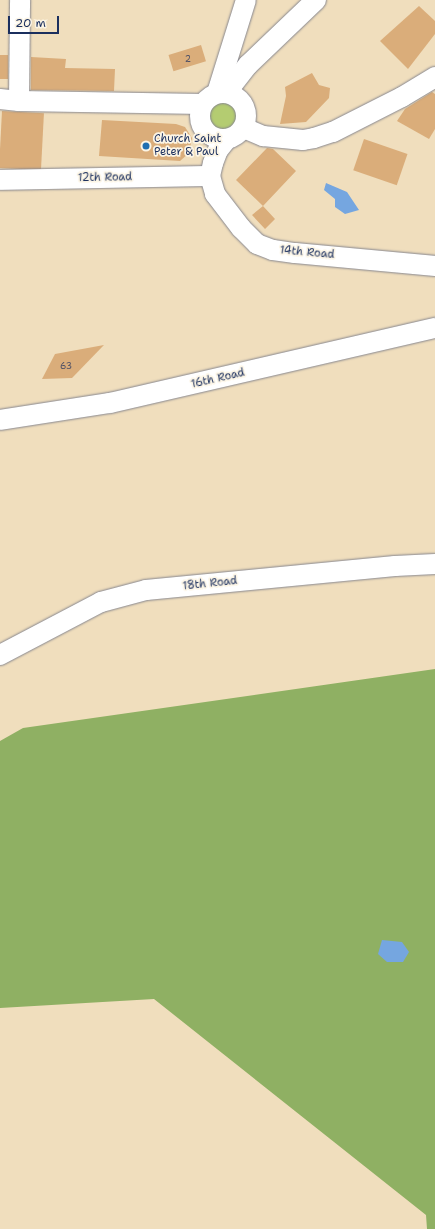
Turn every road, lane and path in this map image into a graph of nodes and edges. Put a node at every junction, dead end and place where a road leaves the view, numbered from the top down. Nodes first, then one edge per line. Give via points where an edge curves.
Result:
1 (20, 0) edge
2 (246, 0) edge
3 (316, 0) edge
4 (435, 77) edge
5 (215, 97) junction
6 (9, 100) edge
7 (244, 128) junction
8 (226, 139) junction
9 (210, 176) junction
10 (0, 180) edge
11 (435, 266) edge
12 (435, 328) edge
13 (5, 420) edge
14 (435, 564) edge
15 (0, 655) edge

1 - 6 street
2 - 5 street
3 - 5 street
4 - 7 street via 333,132 314,138 303,140 263,136
5 - 6 street
5 - 7 street via 232,94 242,102 247,115
5 - 8 street via 200,111 202,126 212,137
7 - 8 street
8 - 9 street via 218,150
9 - 10 street, 12th Road
9 - 11 street, 14th Road via 215,194 257,244 273,250 295,253
12 - 13 street, 16th Road via 110,403
14 - 15 street, 18th Road via 387,566 146,590 101,602

